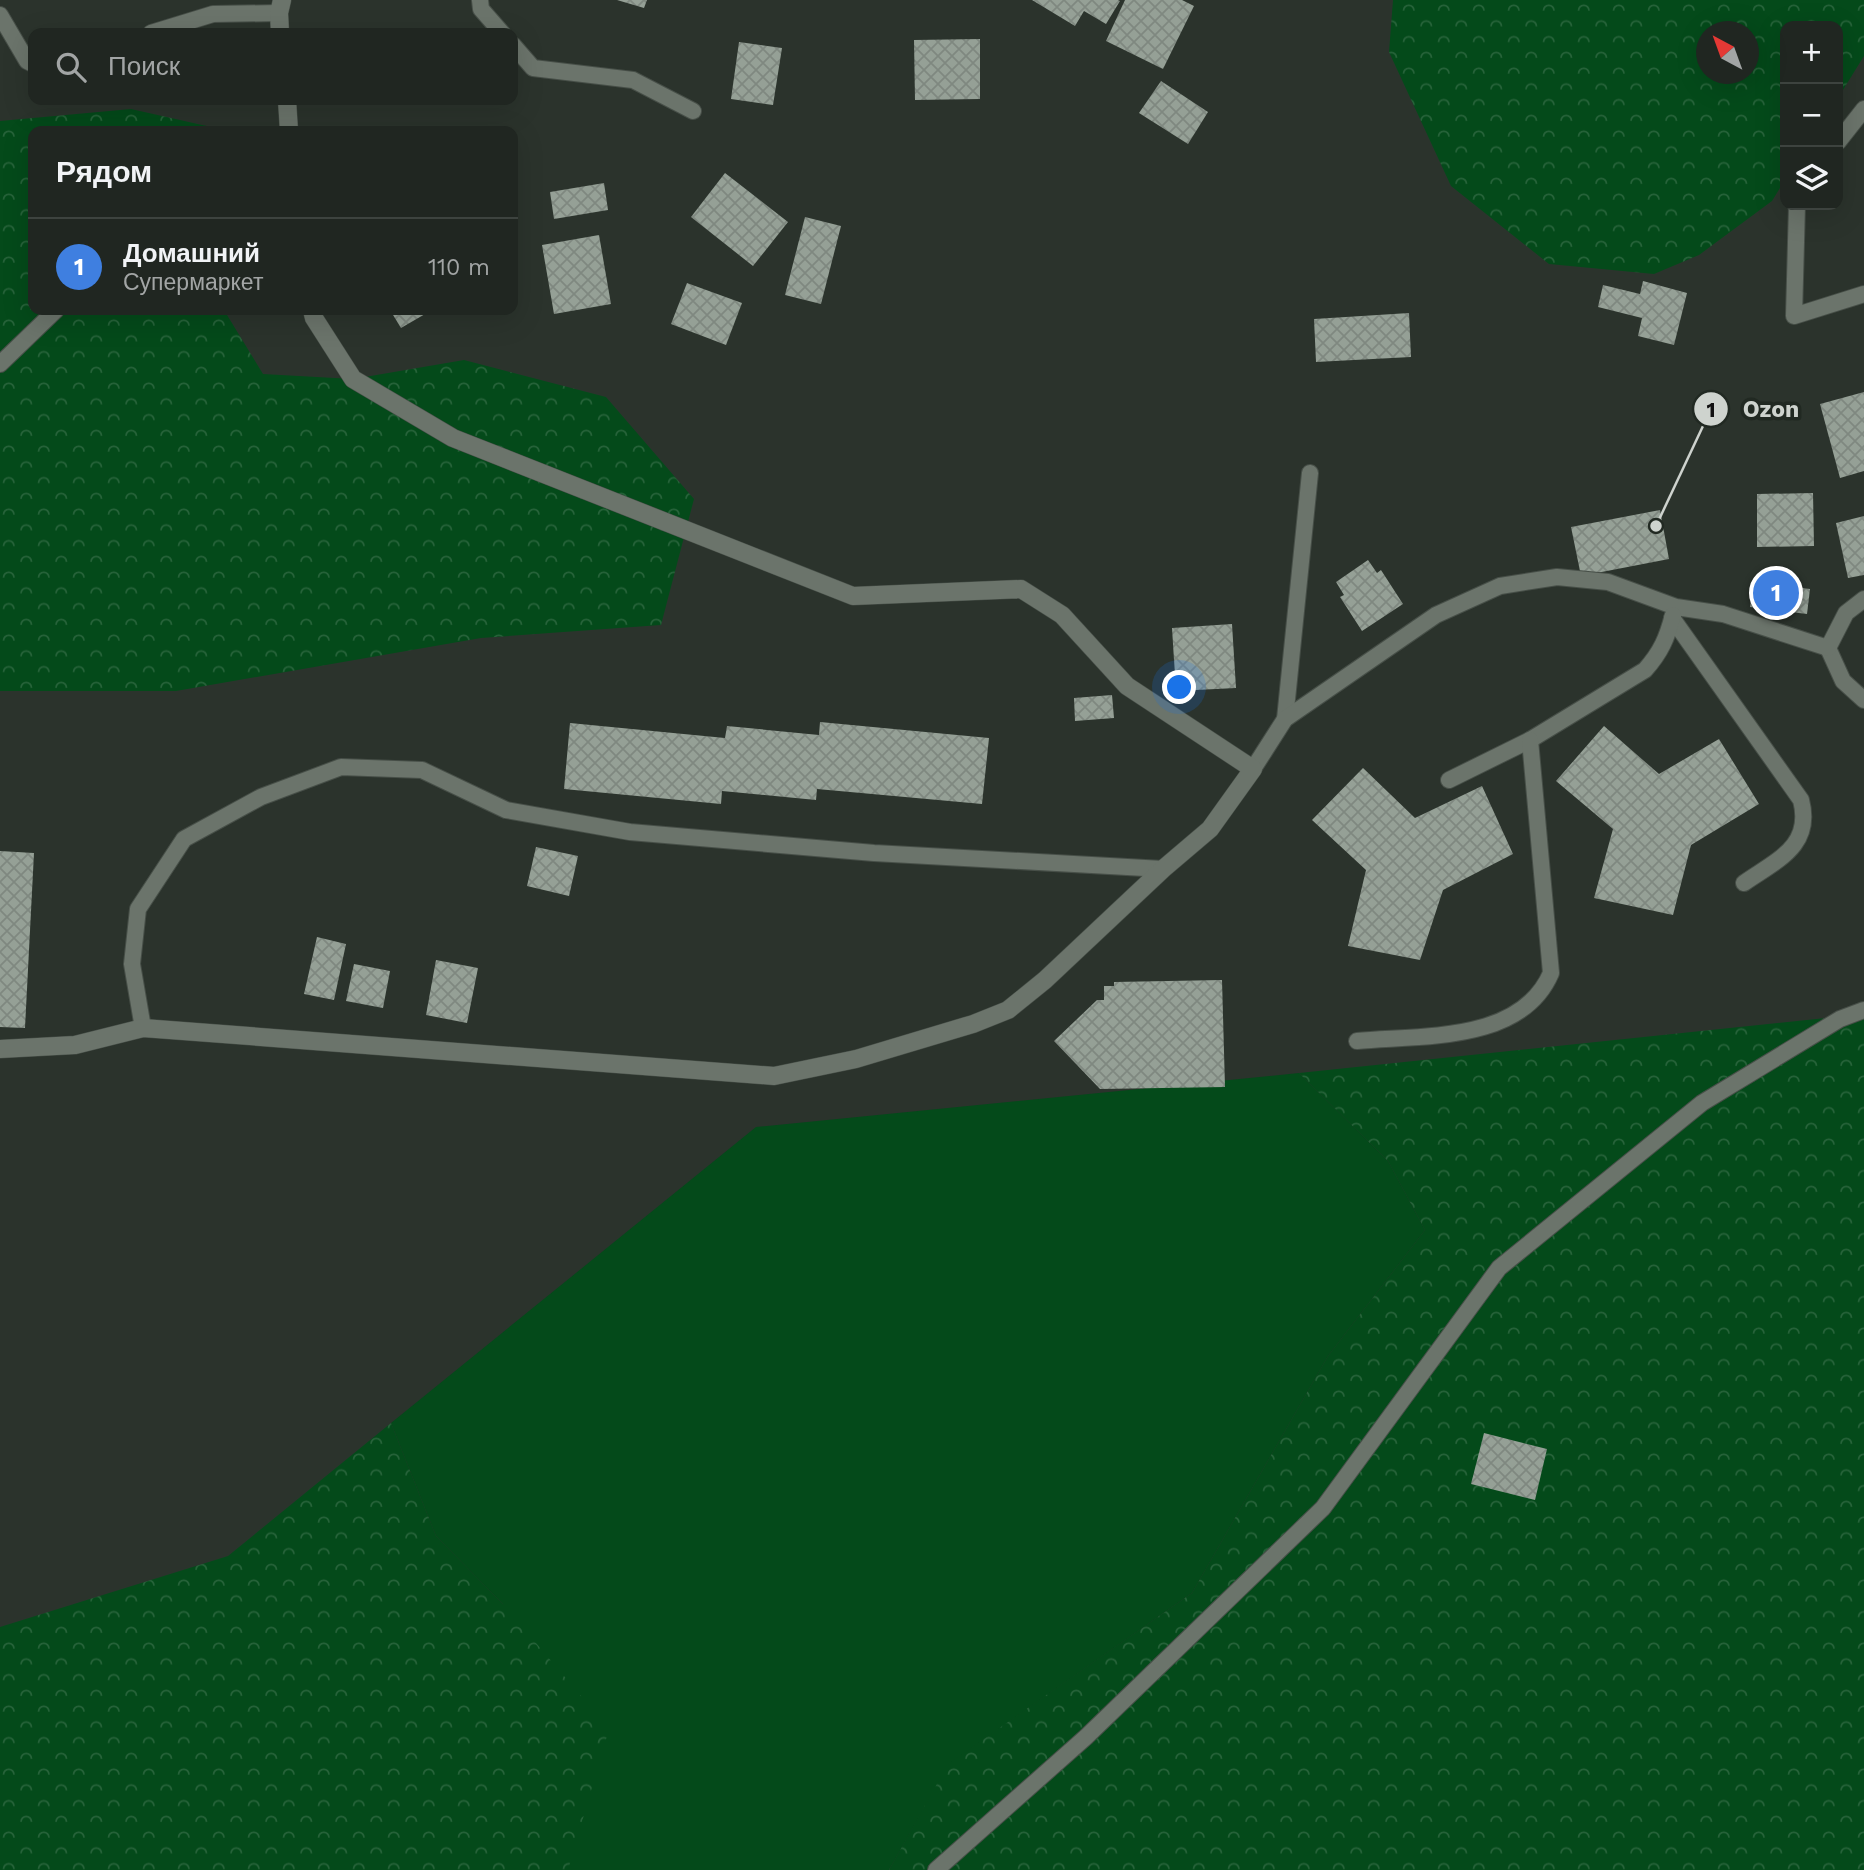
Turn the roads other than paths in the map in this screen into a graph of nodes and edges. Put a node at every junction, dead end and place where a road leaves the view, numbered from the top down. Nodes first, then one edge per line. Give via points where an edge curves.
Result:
1 (480, 0) edge
2 (281, 7) edge
3 (0, 15) edge
4 (168, 28) edge
5 (280, 28) edge
6 (498, 28) edge
7 (518, 51) edge
8 (28, 62) edge
9 (286, 105) edge
10 (1864, 109) edge
11 (693, 111) dead end
12 (289, 126) edge
13 (1843, 136) edge
14 (1797, 210) edge
15 (1864, 294) edge
16 (51, 315) edge
17 (313, 315) edge
18 (0, 365) edge
19 (1310, 473) dead end
20 (1864, 599) edge
21 (1674, 613) junction
22 (1828, 648) junction
23 (1864, 700) edge
24 (1285, 719) junction
25 (1530, 740) junction
26 (1253, 769) junction
27 (1449, 780) dead end
28 (1163, 869) junction
29 (1744, 883) dead end
30 (1864, 1010) edge
31 (144, 1028) junction
32 (1357, 1041) dead end
33 (0, 1049) edge
34 (936, 1870) edge

1 - 6 lane via 481,9
2 - 4 lane via 214,14
2 - 5 street
3 - 8 lane
7 - 11 lane via 533,68 633,80
9 - 12 street
10 - 13 lane
14 - 15 lane via 1794,316
16 - 18 lane
17 - 26 street via 353,379 453,438 757,559 853,596 1021,589 1062,615 1127,686
19 - 24 lane
20 - 22 lane via 1846,613
21 - 22 lane via 1723,614
21 - 24 lane via 1608,582 1557,577 1500,586 1436,615
21 - 25 lane via 1670,634 1645,670
21 - 29 lane via 1801,800 1805,814 1797,844
22 - 23 lane via 1843,681
24 - 26 lane
25 - 27 lane
25 - 32 lane via 1551,973 1544,992 1530,1006 1482,1029
26 - 28 street via 1210,829
28 - 31 street via 1008,1010 856,1059 774,1076
28 - 31 lane via 874,853 630,832 506,810 422,770 341,767 261,797 184,839 138,909 132,964
30 - 34 lane via 1840,1019 1702,1103 1499,1269 1324,1508 1086,1737
31 - 33 street via 75,1045

